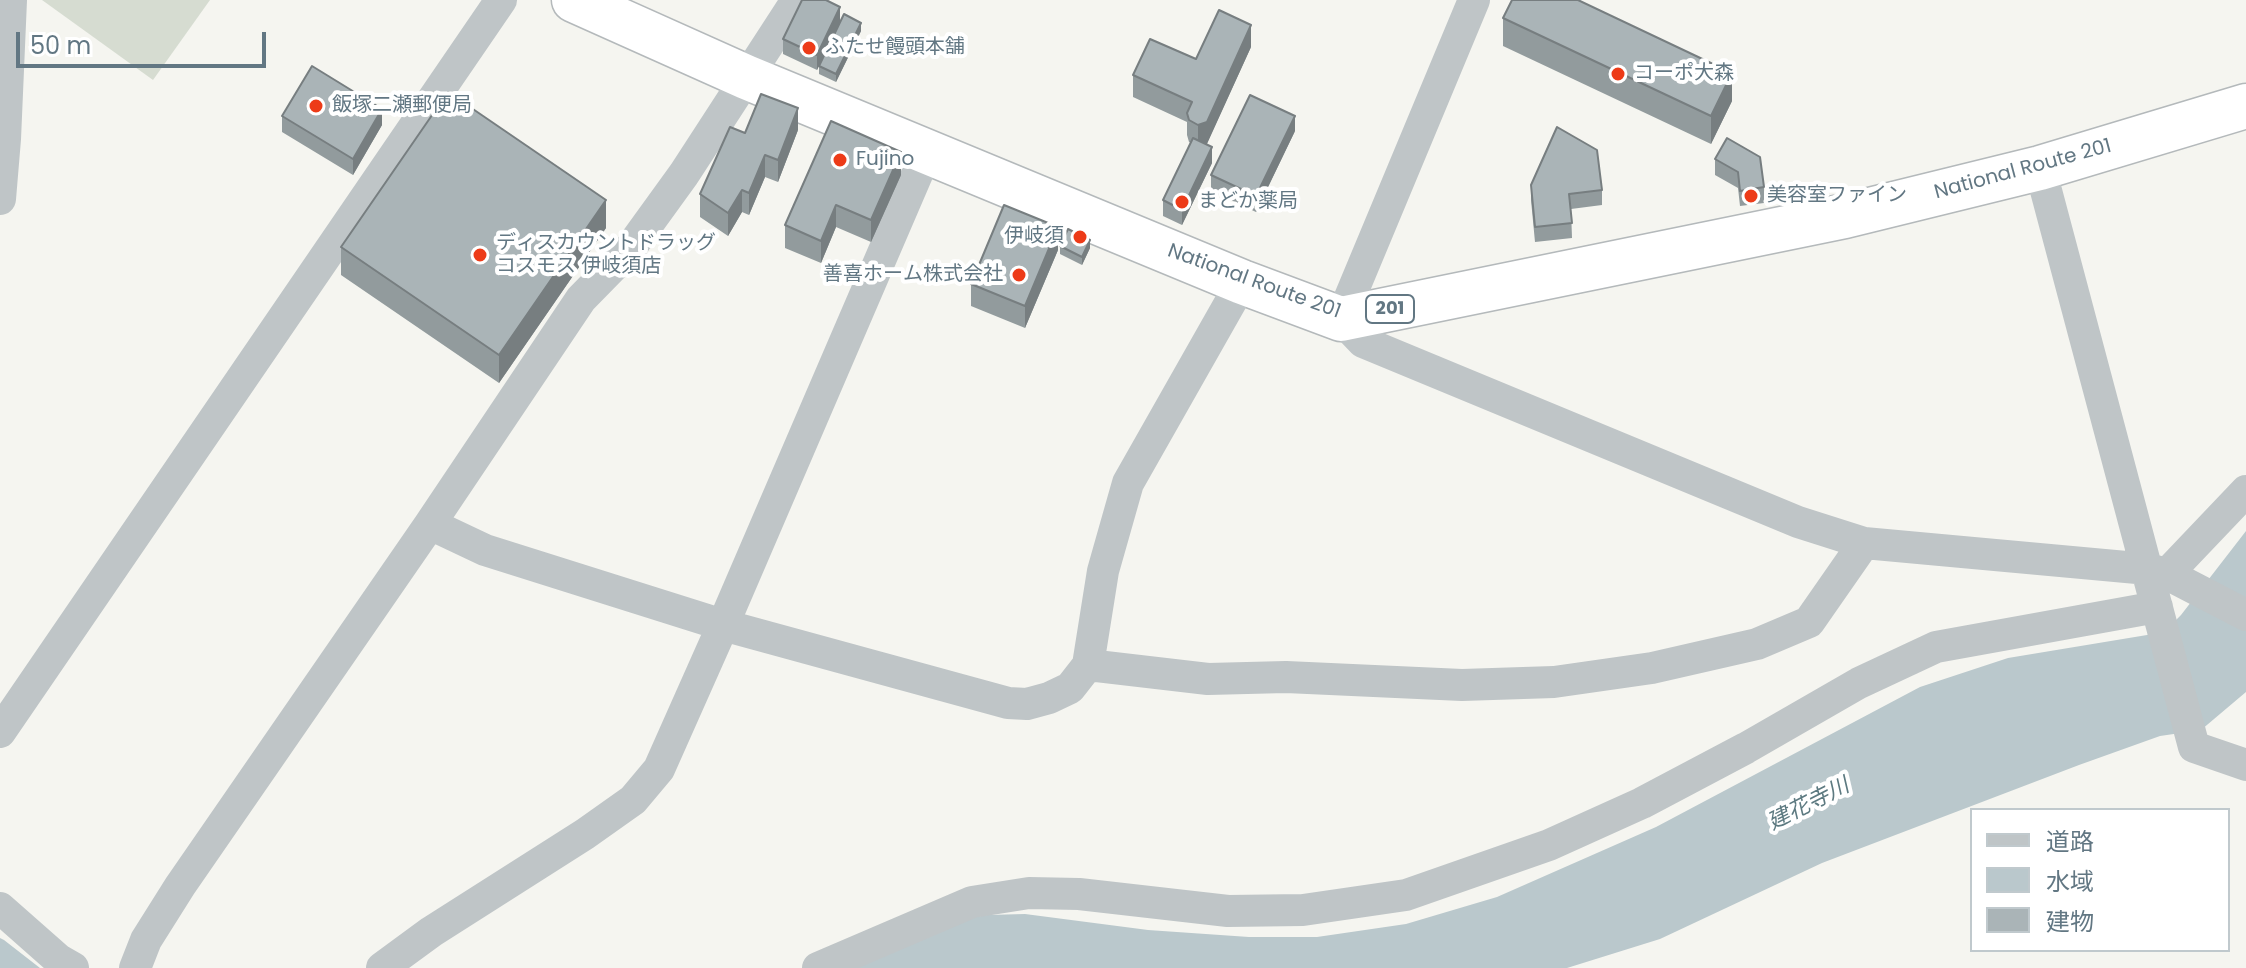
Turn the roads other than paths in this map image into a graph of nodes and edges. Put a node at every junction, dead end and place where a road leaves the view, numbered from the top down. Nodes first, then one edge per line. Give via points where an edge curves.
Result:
1 (11, 0) edge
2 (501, 0) edge
3 (574, 0) edge
4 (797, 0) edge
5 (1474, 0) edge
6 (746, 77) junction
7 (2246, 106) edge
8 (927, 151) junction
9 (2040, 168) junction
10 (0, 199) edge
11 (1242, 282) junction
12 (1341, 319) junction
13 (2246, 491) edge
14 (430, 524) junction
15 (1864, 543) junction
16 (2165, 575) junction
17 (2160, 613) junction
18 (2246, 615) edge
19 (723, 625) junction
20 (1088, 665) junction
21 (0, 732) edge
22 (2246, 765) edge
23 (0, 908) edge
24 (73, 968) edge
25 (135, 968) edge
26 (382, 968) edge
27 (818, 968) edge

1 - 10 street
2 - 21 street
3 - 6 highway, National Route 201 / 201
4 - 6 street
5 - 12 street
6 - 8 highway, National Route 201 / 201
6 - 14 street via 629,250 581,299
7 - 9 highway, National Route 201 / 201
8 - 11 highway, National Route 201 / 201
8 - 19 street
9 - 12 highway, National Route 201 / 201 via 1845,216
9 - 16 street
11 - 12 highway, National Route 201 / 201
11 - 20 street via 1128,483 1103,571
12 - 15 street via 1363,342 1798,522
13 - 16 street
14 - 19 street via 485,550
14 - 25 street via 180,886
15 - 16 street
15 - 20 street via 1809,622 1757,644 1652,668 1554,682 1462,685 1208,679
16 - 17 street
16 - 18 street
17 - 22 street via 2194,747
17 - 27 street via 1936,647 1859,683 1642,803 1549,845 1406,895 1303,910 1228,911 1029,893 972,902
19 - 20 street via 1008,703 1049,698 1070,688
19 - 26 street via 659,769 633,800
23 - 24 street

